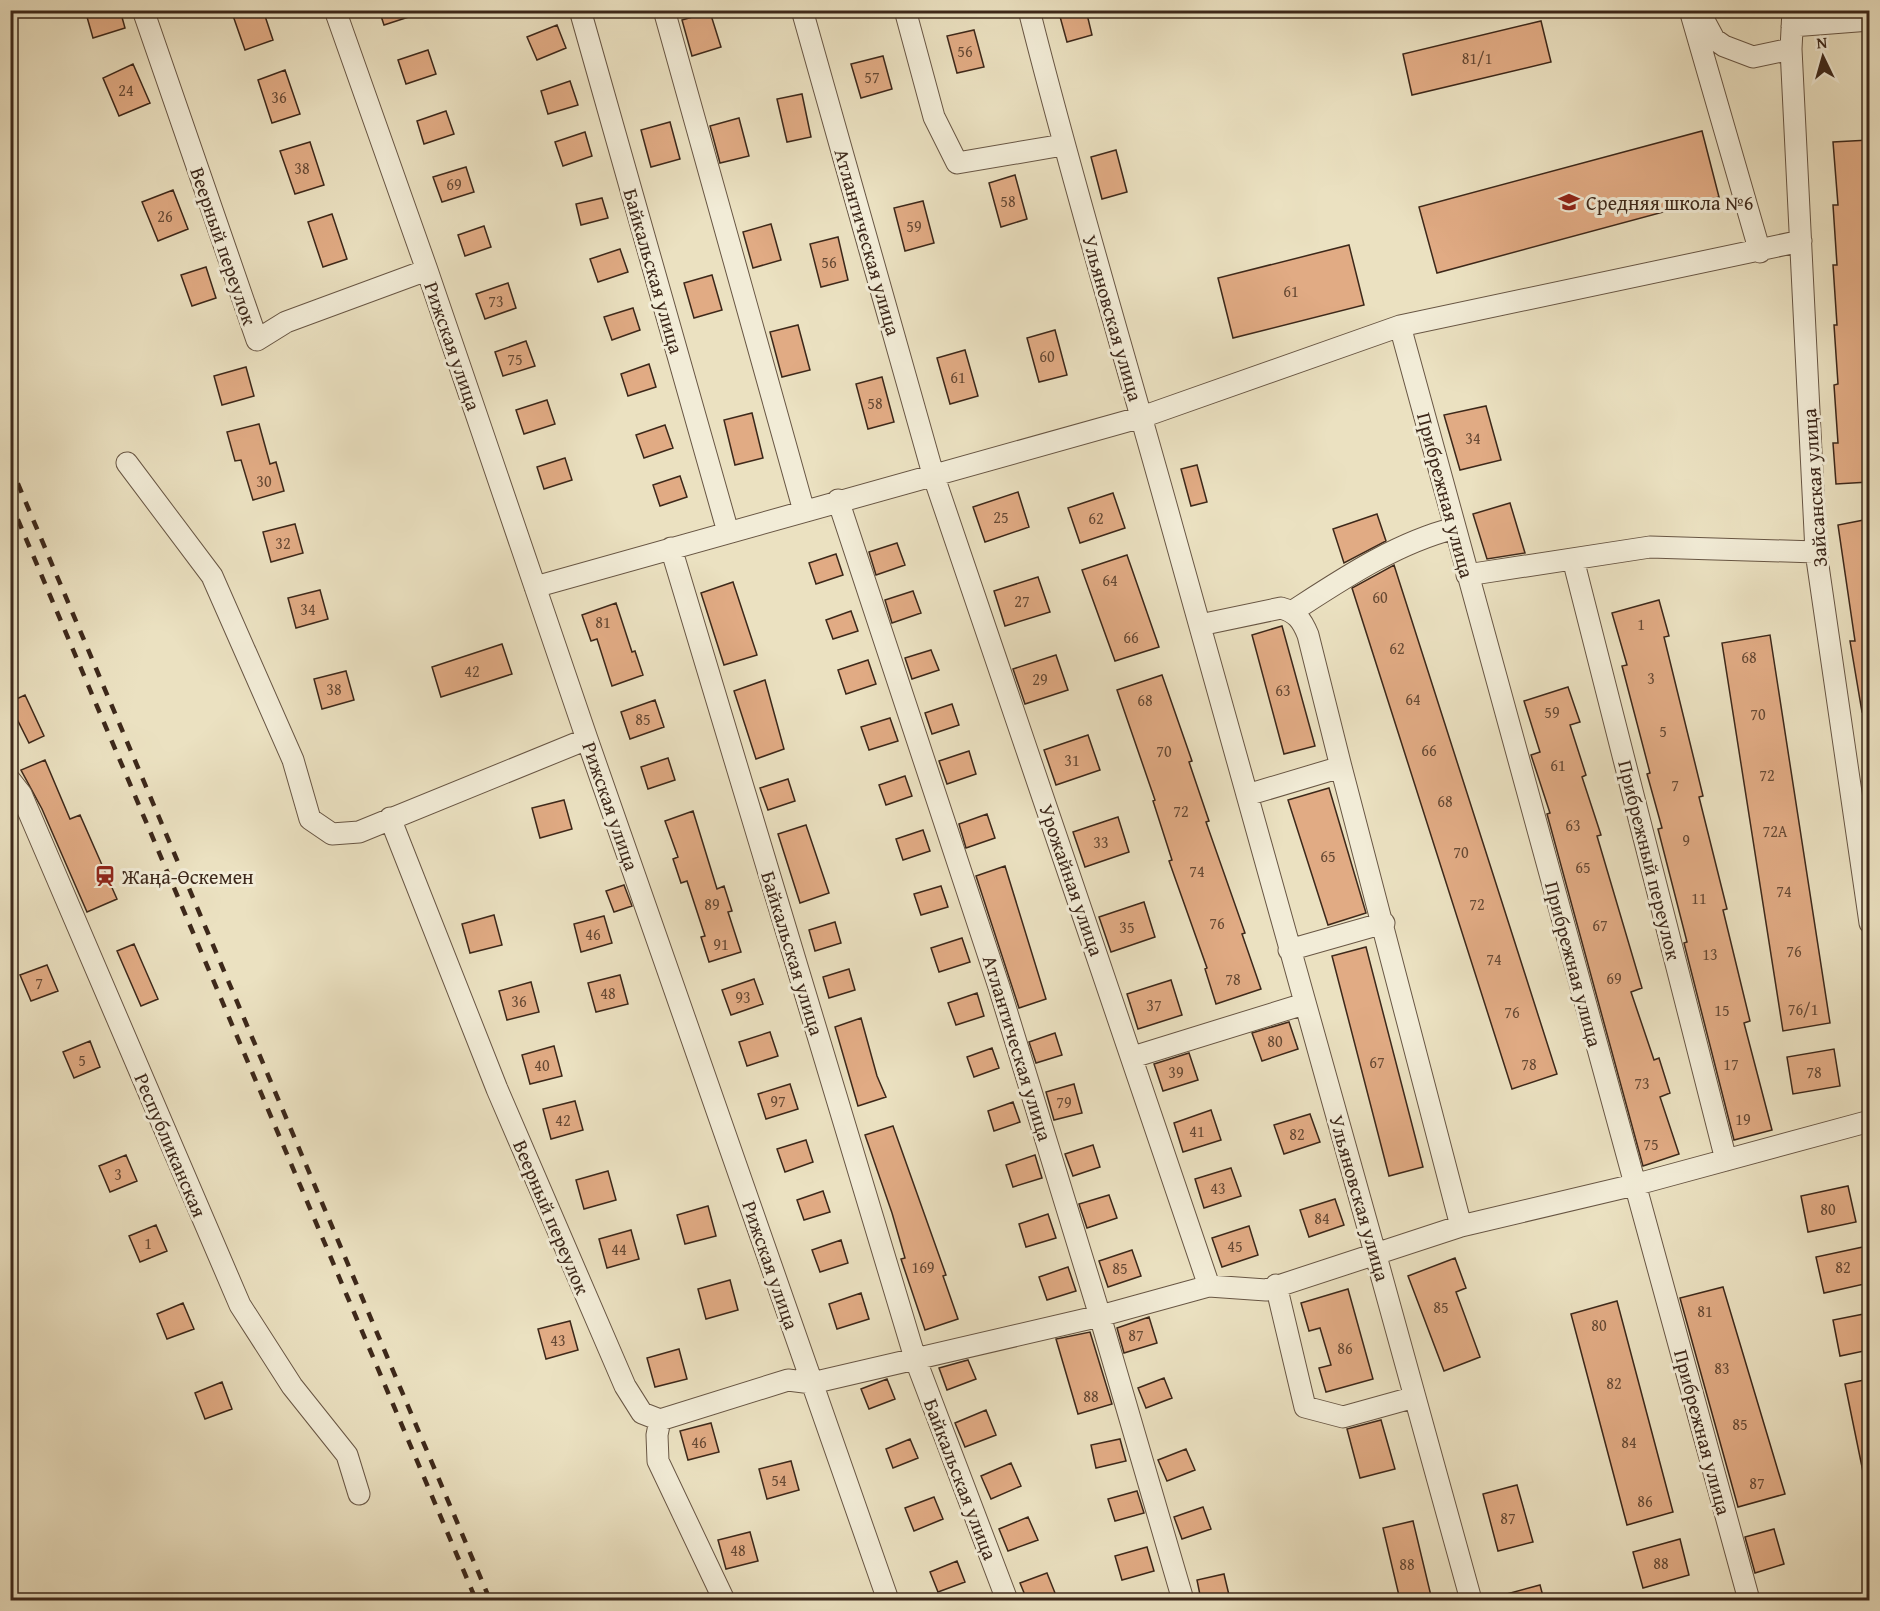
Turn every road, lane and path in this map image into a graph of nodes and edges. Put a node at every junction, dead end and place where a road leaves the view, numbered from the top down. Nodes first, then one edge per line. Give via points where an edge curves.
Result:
1 (143, 10) edge
2 (335, 10) edge
3 (580, 10) edge
4 (664, 10) edge
5 (802, 10) edge
6 (905, 10) edge
7 (1029, 10) edge
8 (1690, 10) edge
9 (1698, 10) edge
10 (1793, 18) edge
11 (1869, 20) edge
12 (1791, 49) junction
13 (1063, 144) junction
14 (1801, 241) junction
15 (1760, 252) junction
16 (428, 270) junction
17 (1400, 326) junction
18 (1142, 417) junction
19 (127, 463) dead end
20 (933, 474) junction
21 (838, 500) junction
22 (804, 511) junction
23 (1455, 528) junction
24 (728, 532) junction
25 (671, 548) junction
26 (1816, 552) junction
27 (1573, 559) junction
28 (1467, 575) junction
29 (535, 587) junction
30 (1293, 611) junction
31 (1200, 625) junction
32 (587, 739) junction
33 (1341, 767) junction
34 (10, 780) edge
35 (1247, 795) junction
36 (390, 818) junction
37 (1384, 923) junction
38 (1869, 923) edge
39 (1289, 950) junction
40 (1304, 1004) junction
41 (1132, 1057) junction
42 (1869, 1121) edge
43 (1726, 1160) junction
44 (1634, 1185) junction
45 (1461, 1226) junction
46 (1377, 1254) junction
47 (1276, 1285) junction
48 (1209, 1286) junction
49 (1100, 1316) junction
50 (915, 1358) junction
51 (812, 1383) junction
52 (1415, 1397) junction
53 (660, 1420) junction
54 (359, 1494) dead end
55 (724, 1600) edge
56 (888, 1600) edge
57 (1007, 1600) edge
58 (1183, 1600) edge
59 (1471, 1600) edge
60 (1749, 1600) edge

1 - 16 street, Веерный переулок via 257,340 286,322
2 - 16 street, Рижская улица
3 - 24 street, Байкальская улица
4 - 22 street
5 - 20 street, Атлантическая улица
6 - 13 street via 934,117 957,163
7 - 13 street, Ульяновская улица
8 - 15 street
9 - 12 street via 1714,39 1724,46 1752,57
10 - 11 street
10 - 12 street, Зайсанская улица
12 - 14 street, Зайсанская улица
13 - 18 street, Ульяновская улица
14 - 15 street
14 - 26 street, Зайсанская улица
15 - 17 street
16 - 29 street, Рижская улица
17 - 18 street
17 - 23 street, Прибрежная улица
18 - 20 street
18 - 31 street, Ульяновская улица
19 - 36 street via 212,576 293,760 310,819 332,834 359,832
20 - 21 street
20 - 41 street, Урожайная улица
21 - 22 street
21 - 49 street, Атлантическая улица via 999,987
22 - 24 street
23 - 28 street, Прибрежная улица
23 - 30 street via 1398,547
24 - 25 street
25 - 29 street
25 - 50 street, Байкальская улица
26 - 27 street via 1650,547
26 - 38 street, Зайсанская улица
27 - 28 street
27 - 43 street, Прибрежный переулок
28 - 44 street, Прибрежная улица
29 - 32 street, Рижская улица
30 - 31 street via 1281,608
30 - 33 street via 1308,635
31 - 35 street, Ульяновская улица
32 - 36 street
32 - 51 street, Рижская улица
33 - 35 street
33 - 37 street
34 - 54 street, Республиканская via 21,794 240,1305 292,1386 347,1455
35 - 39 street, Ульяновская улица
36 - 53 street, Веерный переулок via 496,1089 625,1386 642,1413
37 - 39 street
37 - 45 street
39 - 40 street, Ульяновская улица
40 - 41 street
40 - 46 street, Ульяновская улица
41 - 48 street, Урожайная улица
42 - 43 street
43 - 44 street
44 - 45 street
44 - 60 street, Прибрежная улица
45 - 46 street
46 - 47 street
46 - 52 street, Ульяновская улица
47 - 48 street via 1266,1290
47 - 52 street via 1305,1407 1343,1417
48 - 49 street
49 - 50 street
49 - 58 street, Атлантическая улица
50 - 51 street
50 - 57 street, Байкальская улица
51 - 53 street via 788,1380
51 - 56 street, Рижская улица
52 - 59 street, Ульяновская улица
53 - 55 street via 658,1461

